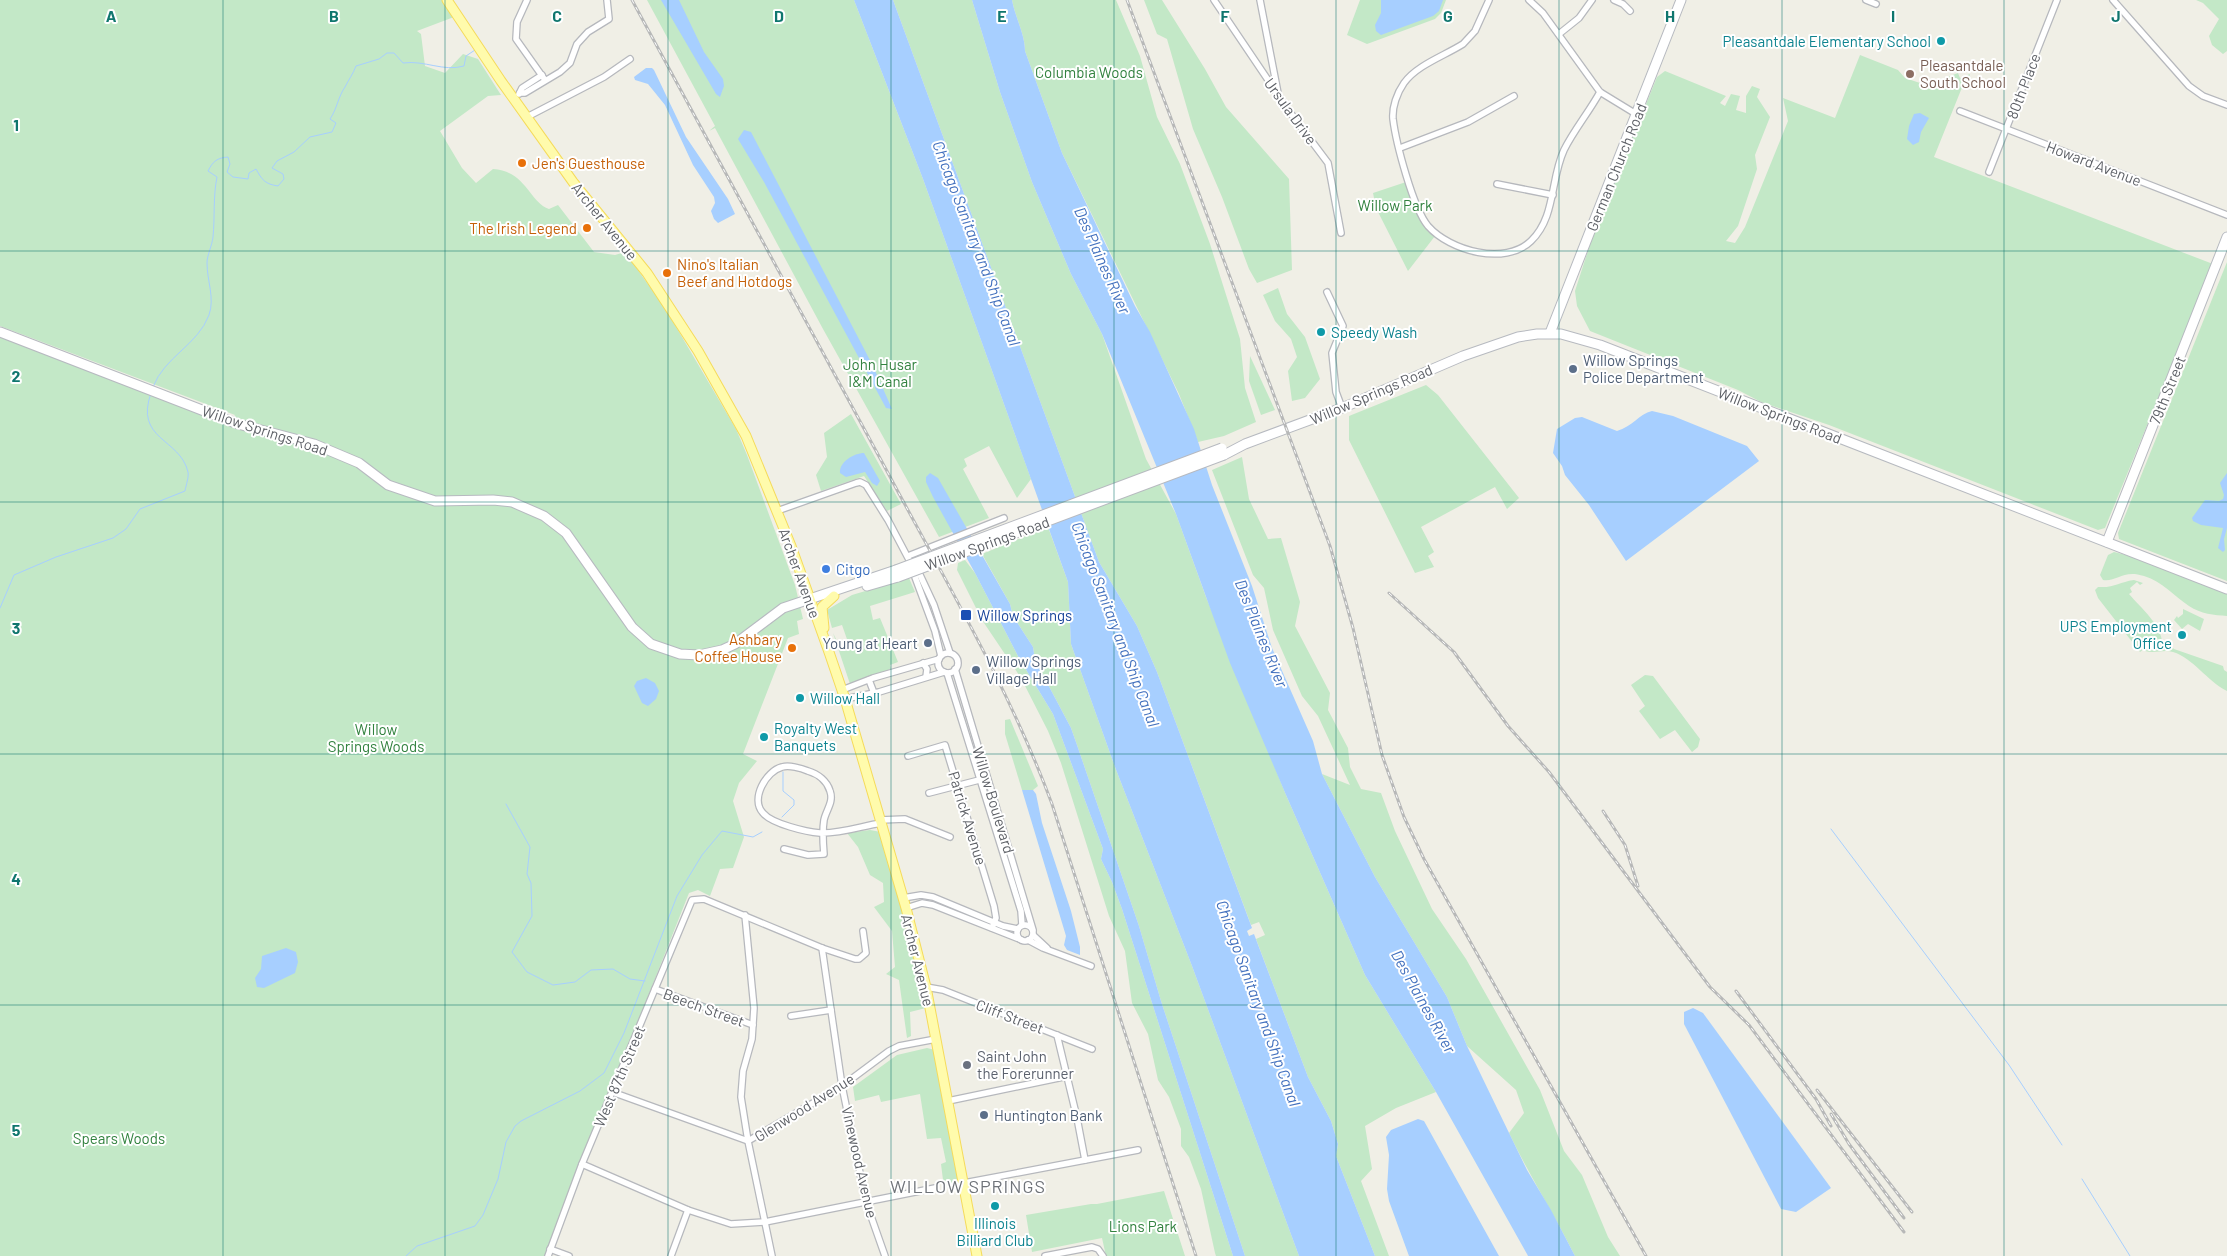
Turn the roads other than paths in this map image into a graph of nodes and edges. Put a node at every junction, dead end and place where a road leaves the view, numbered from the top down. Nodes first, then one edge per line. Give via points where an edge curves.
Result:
1 (447, 0) edge
2 (527, 0) edge
3 (607, 0) edge
4 (1214, 0) edge
5 (1260, 0) edge
6 (1489, 0) edge
7 (1528, 0) edge
8 (1592, 0) edge
9 (1614, 0) edge
10 (1681, 0) edge
11 (1866, 0) edge
12 (2057, 0) edge
13 (2113, 0) edge
14 (1876, 4) dead end
15 (1630, 11) dead end
16 (1559, 34) junction
17 (630, 59) dead end
18 (544, 78) junction
19 (1600, 92) junction
20 (517, 96) junction
21 (1279, 96) junction
22 (1514, 96) dead end
23 (2227, 106) edge
24 (1960, 111) dead end
25 (1636, 114) junction
26 (527, 117) junction
27 (2006, 129) junction
28 (1400, 148) junction
29 (1989, 172) dead end
30 (1497, 184) dead end
31 (1552, 195) junction
32 (2227, 215) edge
33 (1341, 233) dead end
34 (2227, 238) edge
35 (1327, 292) dead end
36 (0, 332) edge
37 (1550, 333) junction
38 (1342, 408) junction
39 (777, 511) junction
40 (1004, 518) dead end
41 (2107, 542) junction
42 (908, 556) junction
43 (897, 573) junction
44 (916, 573) junction
45 (2227, 589) edge
46 (834, 596) junction
47 (810, 600) junction
48 (825, 641) junction
49 (950, 653) junction
50 (940, 657) junction
51 (922, 663) junction
52 (955, 669) junction
53 (945, 672) junction
54 (926, 677) junction
55 (869, 680) junction
56 (874, 693) junction
57 (843, 695) junction
58 (908, 756) dead end
59 (987, 777) junction
60 (980, 779) junction
61 (957, 786) junction
62 (929, 793) dead end
63 (881, 821) junction
64 (822, 833) junction
65 (950, 837) dead end
66 (784, 849) dead end
67 (903, 898) junction
68 (906, 908) junction
69 (746, 915) junction
70 (994, 925) junction
71 (1020, 927) junction
72 (863, 931) dead end
73 (1033, 932) junction
74 (1025, 940) junction
75 (822, 948) junction
76 (1049, 950) junction
77 (1091, 966) dead end
78 (926, 987) junction
79 (655, 989) junction
80 (831, 1010) junction
81 (791, 1016) dead end
82 (753, 1025) junction
83 (1057, 1035) junction
84 (936, 1039) junction
85 (1092, 1049) dead end
86 (1068, 1076) junction
87 (842, 1086) junction
88 (612, 1092) junction
89 (948, 1101) junction
90 (748, 1141) junction
91 (1138, 1150) dead end
92 (1085, 1160) junction
93 (582, 1164) junction
94 (964, 1183) junction
95 (936, 1188) dead end
96 (866, 1202) junction
97 (688, 1210) junction
98 (765, 1222) junction
99 (550, 1249) junction
100 (548, 1256) edge
101 (569, 1256) edge
102 (671, 1256) edge
103 (772, 1256) edge
104 (885, 1256) edge
105 (977, 1256) edge
106 (1045, 1256) edge
107 (1103, 1256) edge

1 - 20 main road, Archer Avenue
2 - 18 street via 517,22 516,39
3 - 18 street via 609,19 588,32 560,72
4 - 21 street, Ursula Drive
5 - 21 street
6 - 28 street via 1470,38 1419,69 1403,84 1393,119
7 - 16 street via 1543,12
8 - 16 street
9 - 15 street
10 - 25 main road, German Church Road
11 - 14 street
12 - 27 street, 80th Place
13 - 23 street via 2189,86
16 - 19 street
17 - 26 street via 604,77
18 - 20 street via 522,88
19 - 25 street
19 - 31 street via 1564,151
20 - 26 main road, Archer Avenue
21 - 33 street, Ursula Drive via 1328,163
22 - 28 street via 1468,122
24 - 27 street, Howard Avenue
25 - 37 main road, German Church Road
26 - 39 main road, Archer Avenue via 673,311 746,436
27 - 29 street, 80th Place
27 - 32 street, Howard Avenue
28 - 31 street via 1420,213 1428,226 1449,242 1479,253 1504,254 1529,243 1545,222
30 - 31 street
34 - 41 main road, 79th Street
35 - 38 street via 1343,326 1332,353 1336,392
36 - 47 main road, Willow Springs Road via 238,424 314,444 359,463 388,485 435,501 493,500 533,509 566,533 632,628 651,644 671,652 699,655 722,650 783,608
37 - 38 main road, Willow Springs Road via 1518,337 1490,346
37 - 41 main road, Willow Springs Road via 1600,345
38 - 43 main road, Willow Springs Road, bridge
39 - 42 street via 863,483
39 - 47 main road, Archer Avenue
40 - 42 street
41 - 45 main road, Willow Springs Road
42 - 44 street
43 - 46 main road, Willow Springs Road
43 - 47 main road, Willow Springs Road via 830,591
44 - 49 street via 920,575 934,605
44 - 50 street
46 - 47 main road, Willow Springs Road
46 - 48 main road via 822,607
47 - 48 main road, Archer Avenue
48 - 57 main road, Archer Avenue
49 - 50 street
49 - 52 street via 957,660
50 - 51 street
50 - 53 street via 938,665
51 - 54 street via 927,670
51 - 55 street
52 - 53 street
52 - 59 street, Willow Boulevard
53 - 54 street
53 - 60 street, Willow Boulevard
54 - 56 street
55 - 56 street
55 - 57 street
56 - 57 street
57 - 63 main road, Archer Avenue
58 - 61 street, Patrick Avenue via 945,745
59 - 60 street
59 - 73 street, Willow Boulevard
60 - 61 street
60 - 71 street, Willow Boulevard via 1021,911
61 - 62 street
61 - 70 street, Patrick Avenue via 996,913
63 - 64 street
63 - 65 street via 901,818
63 - 67 main road, Archer Avenue
64 - 64 street via 793,827 762,813 757,801 759,792 779,768 806,770 826,783 831,802
64 - 66 street via 822,856
67 - 68 main road, Archer Avenue
67 - 70 street via 933,897
68 - 70 street via 927,904
68 - 78 main road, Archer Avenue
69 - 75 street
69 - 79 street, West 87th Street via 694,898
69 - 82 street via 754,996
70 - 71 street
70 - 74 street
71 - 73 street via 1028,924
71 - 74 street, Willow Boulevard via 1018,937
72 - 75 street via 866,953 860,958
73 - 74 street
73 - 76 street
74 - 76 street
75 - 80 street, Vinewood Avenue
76 - 77 street
78 - 83 street, Cliff Street via 944,990
78 - 84 main road, Archer Avenue
79 - 82 street, Beech Street
79 - 88 street, West 87th Street
80 - 81 street
80 - 87 street, Vinewood Avenue
82 - 90 street via 741,1097
83 - 85 street, Cliff Street
83 - 86 street
84 - 87 street, Glenwood Avenue via 899,1046
84 - 89 main road, Archer Avenue
86 - 89 street
86 - 92 street
87 - 90 street, Glenwood Avenue
87 - 96 street, Vinewood Avenue
88 - 90 street, Glenwood Avenue
88 - 93 street, West 87th Street
89 - 94 main road, Archer Avenue
90 - 98 street
91 - 92 street
92 - 94 street
93 - 97 street
93 - 99 street, West 87th Street
94 - 105 main road, Archer Avenue
95 - 96 street
96 - 98 street
96 - 104 street, Vinewood Avenue
97 - 98 street via 731,1224
97 - 102 street
98 - 103 street
99 - 100 street, West 87th Street
99 - 101 street
106 - 107 street via 1092,1247

